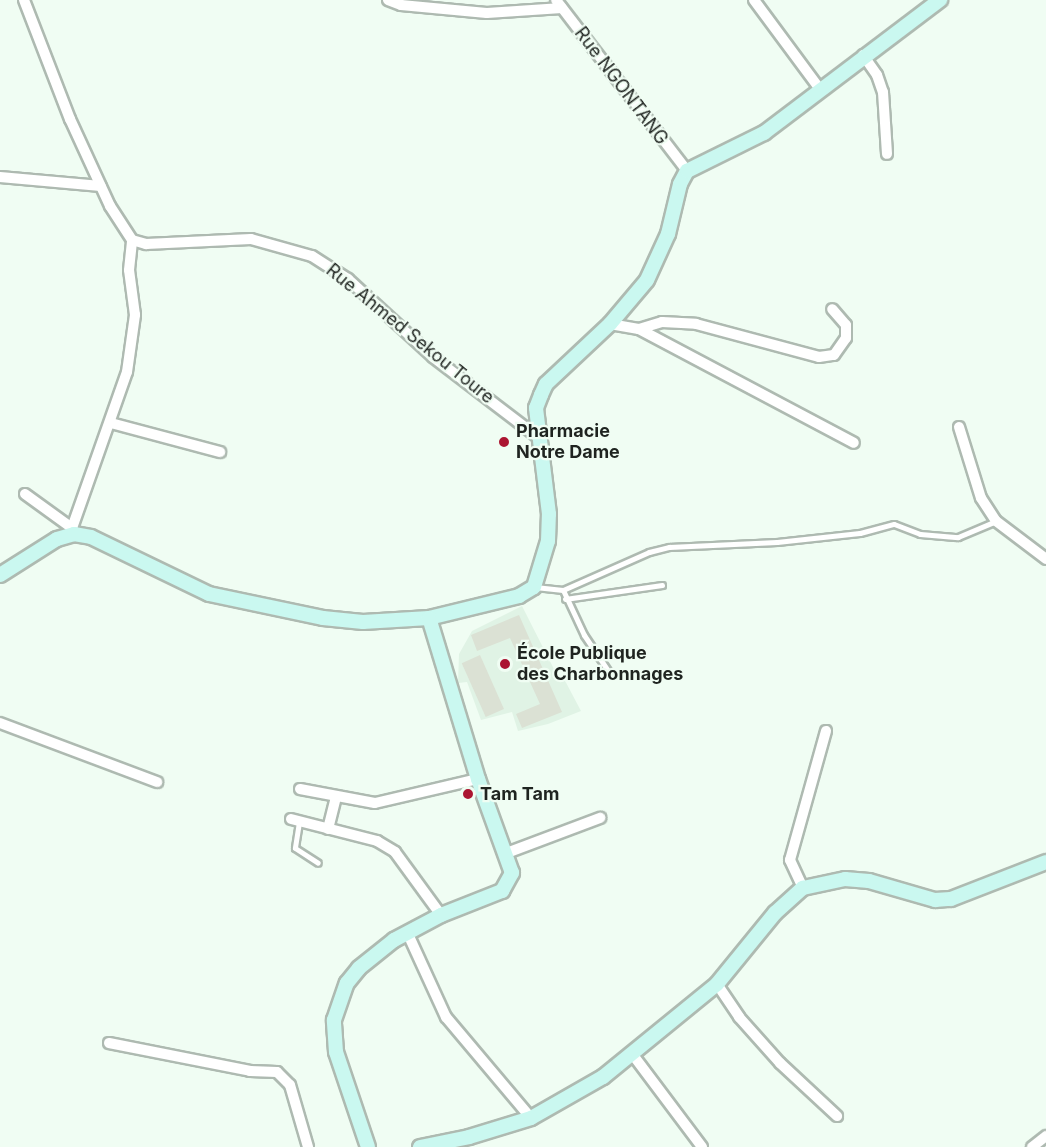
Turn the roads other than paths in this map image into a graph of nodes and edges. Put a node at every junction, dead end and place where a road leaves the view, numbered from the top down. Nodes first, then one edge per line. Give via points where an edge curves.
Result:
1 (24, 0) edge
2 (388, 0) edge
3 (754, 0) edge
4 (940, 0) edge
5 (559, 4) edge
6 (863, 55) junction
7 (819, 88) junction
8 (887, 154) dead end
9 (687, 171) junction
10 (0, 177) edge
11 (101, 186) junction
12 (132, 240) junction
13 (832, 309) dead end
14 (610, 324) junction
15 (639, 329) junction
16 (111, 423) junction
17 (959, 427) dead end
18 (539, 438) junction
19 (854, 443) dead end
20 (220, 452) dead end
21 (25, 494) dead end
22 (996, 521) junction
23 (73, 531) junction
24 (1046, 559) edge
25 (0, 575) edge
26 (662, 585) dead end
27 (534, 587) junction
28 (563, 590) junction
29 (565, 599) junction
30 (429, 618) junction
31 (609, 672) dead end
32 (0, 723) edge
33 (826, 731) dead end
34 (478, 779) junction
35 (157, 782) dead end
36 (300, 789) dead end
37 (336, 797) junction
38 (600, 818) dead end
39 (295, 820) joint
40 (328, 830) junction
41 (504, 854) junction
42 (1046, 862) edge
43 (318, 863) dead end
44 (803, 888) junction
45 (441, 915) junction
46 (407, 932) junction
47 (717, 984) junction
48 (109, 1043) dead end
49 (633, 1054) junction
50 (837, 1116) dead end
51 (531, 1118) junction
52 (1046, 1136) edge
53 (308, 1147) edge
54 (368, 1147) edge
55 (420, 1147) edge
56 (702, 1147) edge
57 (1032, 1147) edge

1 - 11 street via 37,40
2 - 5 street via 401,5 487,13
3 - 7 street
4 - 6 street
5 - 9 street, Rue NGONTANG
6 - 7 street
6 - 8 street via 883,92
7 - 9 street via 764,133
9 - 14 street via 661,255 640,291
10 - 11 street
11 - 12 street
12 - 16 street via 129,270 134,333
12 - 18 street, Rue Ahmed Sekou Toure via 146,244 251,239 312,256 348,279 433,357
13 - 15 street via 846,325 846,338 841,349 826,356 696,324 662,322
14 - 15 street
14 - 18 street via 546,384 536,408
15 - 19 street
16 - 20 street
16 - 23 street
17 - 22 street via 981,498
18 - 27 street via 549,514 546,557
21 - 23 street
22 - 24 street
22 - 28 lane via 958,537 920,534 894,524 860,533 748,545 669,547
23 - 25 street
23 - 30 street via 185,584 229,600 363,622
26 - 29 lane
27 - 28 lane
27 - 30 street via 519,596
28 - 29 lane
29 - 31 lane
30 - 34 street
32 - 35 street
33 - 44 street via 790,860
34 - 37 street via 396,801 375,803
34 - 41 street
36 - 37 street
37 - 40 street
38 - 41 street
39 - 40 street
39 - 43 lane via 295,848
40 - 45 street via 377,841 395,852
41 - 45 street via 512,873 502,891
42 - 44 street via 951,900 935,900 853,880 820,882
44 - 47 street via 782,906
45 - 46 street
46 - 51 street via 446,1017
46 - 54 street via 359,968 337,1003 336,1052
47 - 49 street
47 - 50 street via 780,1063
48 - 53 street via 250,1071 277,1072 290,1085
49 - 51 street via 579,1093
49 - 56 street
51 - 55 street
52 - 57 street

